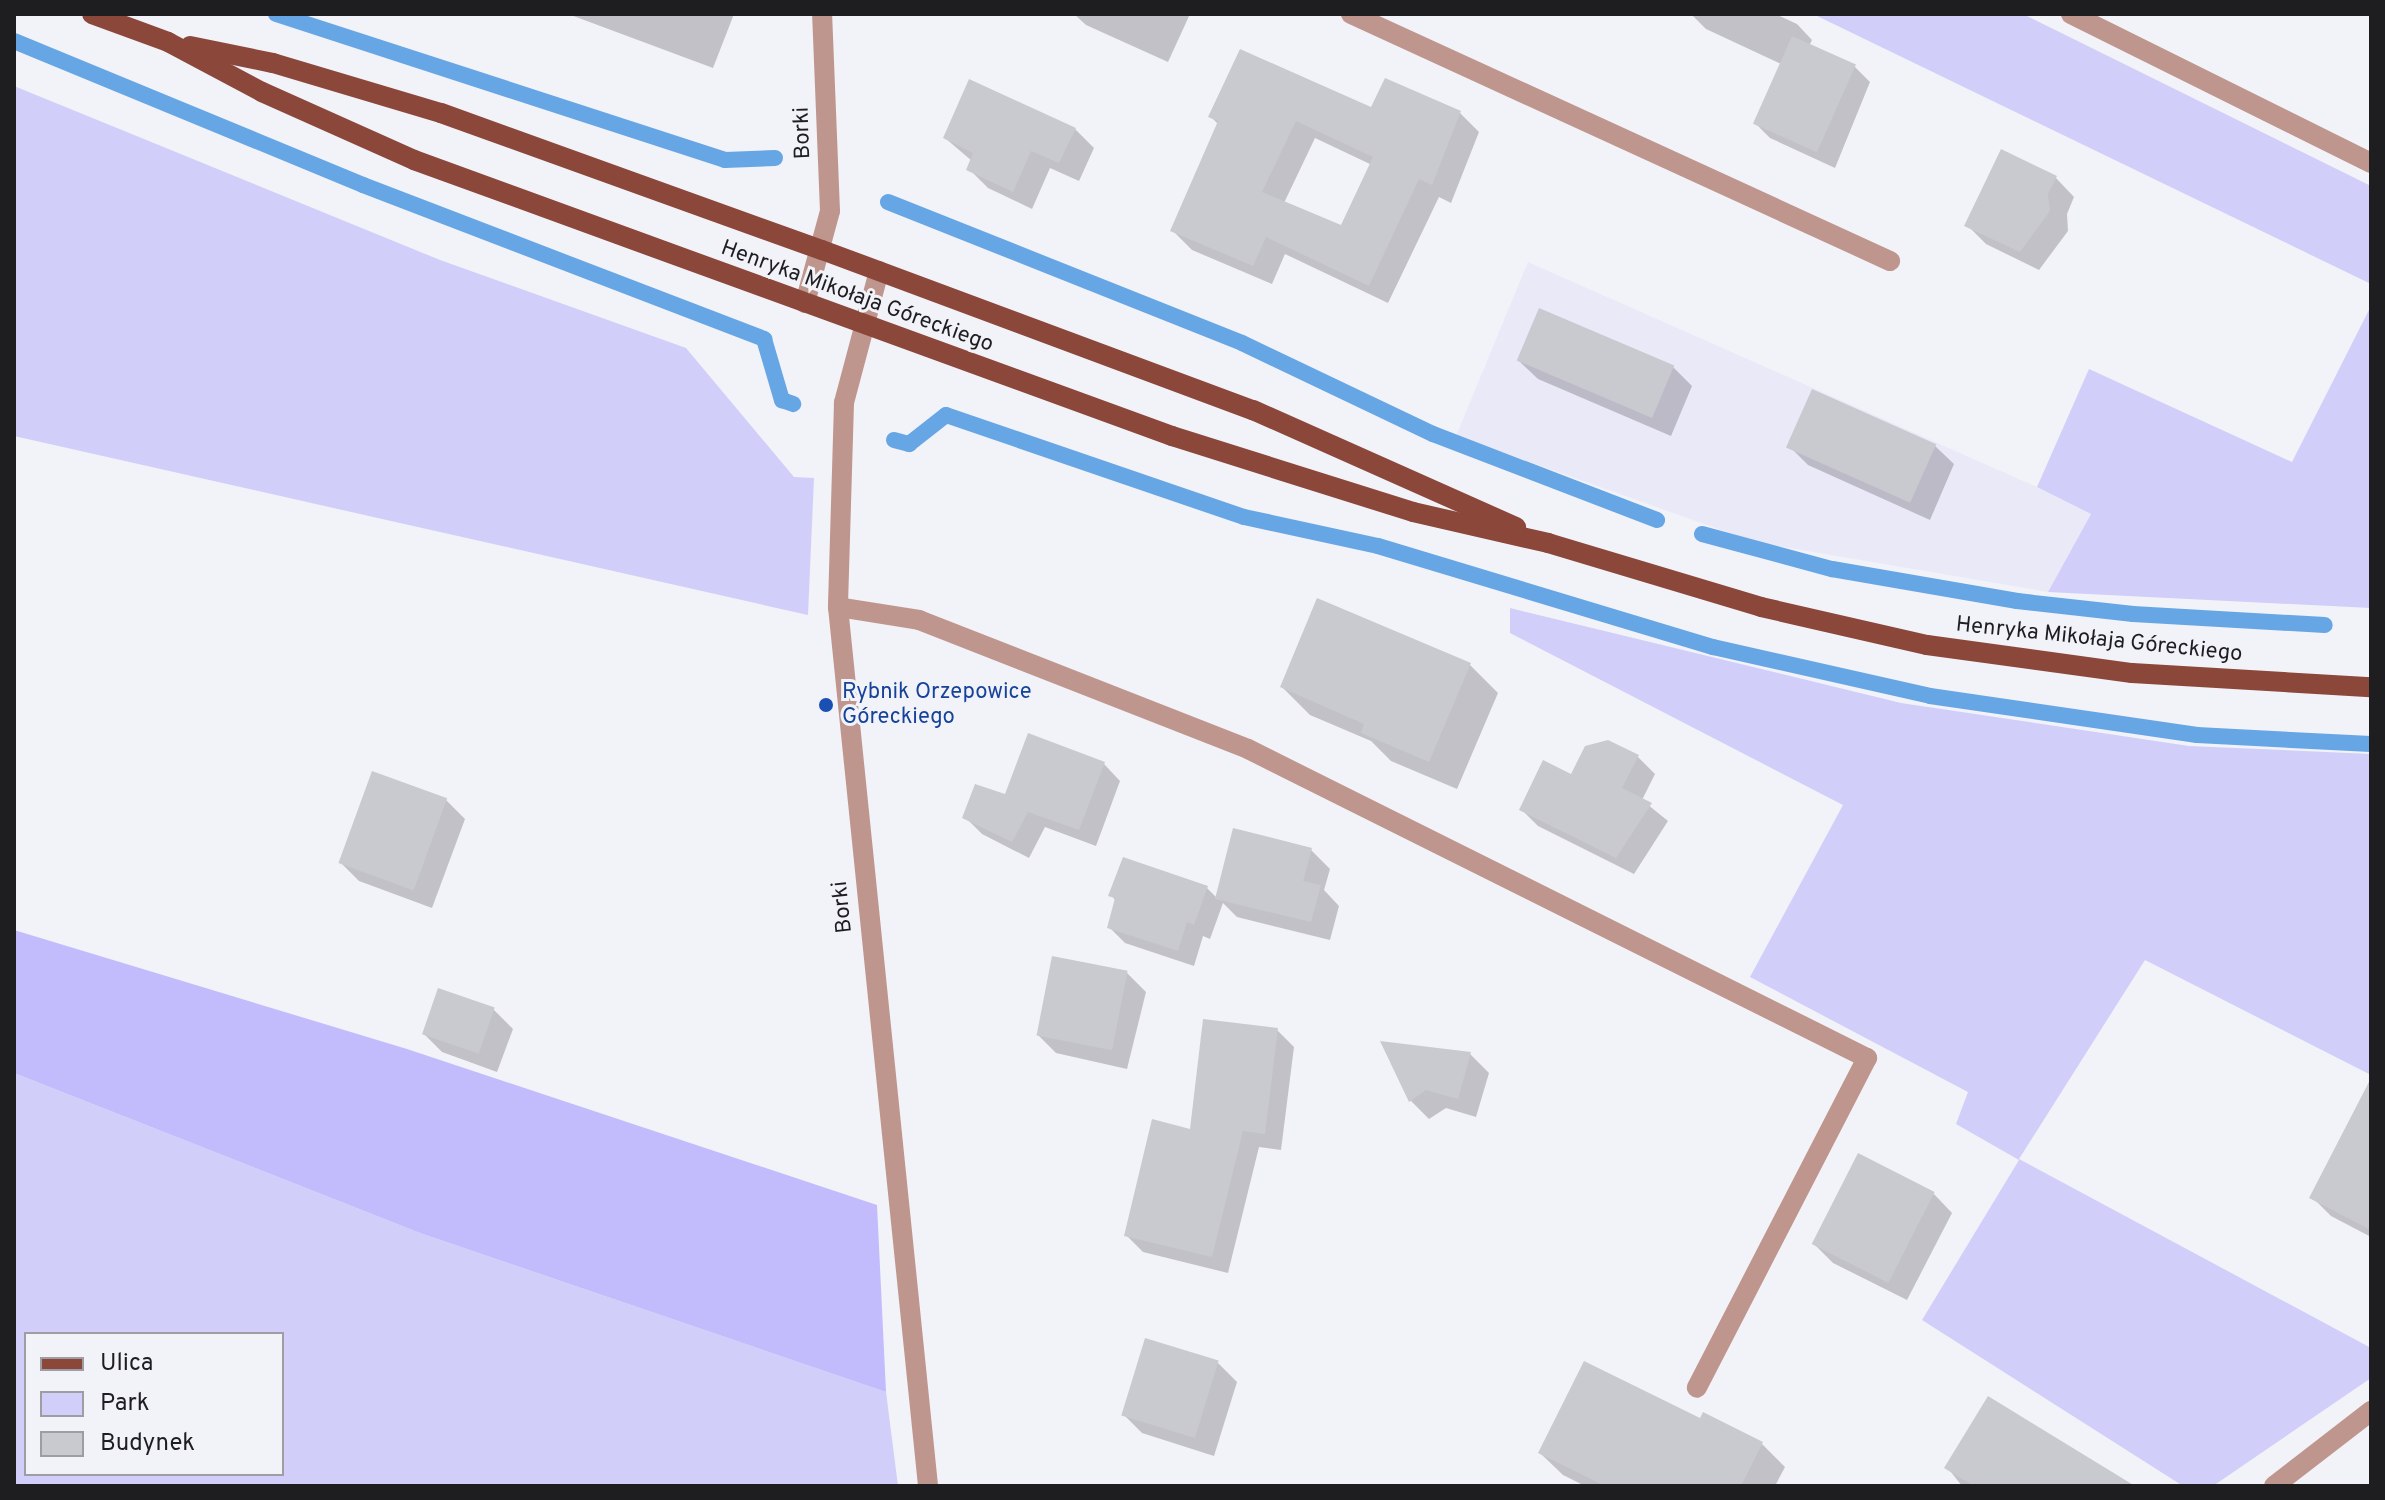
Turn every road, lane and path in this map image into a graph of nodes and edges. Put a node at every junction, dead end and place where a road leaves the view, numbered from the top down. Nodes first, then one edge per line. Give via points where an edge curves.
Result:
1 (92, 14) edge
2 (822, 14) edge
3 (1351, 14) edge
4 (2071, 14) edge
5 (168, 42) junction
6 (2371, 163) edge
7 (822, 250) junction
8 (1890, 261) dead end
9 (879, 271) junction
10 (805, 303) junction
11 (862, 324) junction
12 (1548, 543) junction
13 (838, 607) junction
14 (2371, 687) edge
15 (1697, 1388) dead end
16 (2371, 1411) edge
17 (928, 1486) edge
18 (2274, 1486) edge

1 - 5 main road, Henryka Mikołaja Góreckiego
2 - 7 street, Borki via 830,211
3 - 8 street
4 - 6 street
5 - 7 main road, Henryka Mikołaja Góreckiego via 273,63 441,113
5 - 10 main road, Henryka Mikołaja Góreckiego via 396,153
7 - 9 main road, Henryka Mikołaja Góreckiego
7 - 10 street, Borki
9 - 11 street, Borki
9 - 12 main road, Henryka Mikołaja Góreckiego via 1253,410
10 - 11 main road, Henryka Mikołaja Góreckiego
11 - 12 main road, Henryka Mikołaja Góreckiego via 1252,464 1413,512
11 - 13 street, Borki via 843,418
12 - 14 main road, Henryka Mikołaja Góreckiego via 1761,607 1939,647 2177,677
13 - 15 street via 919,620 1248,749 1867,1058
13 - 17 street, Borki
16 - 18 street

